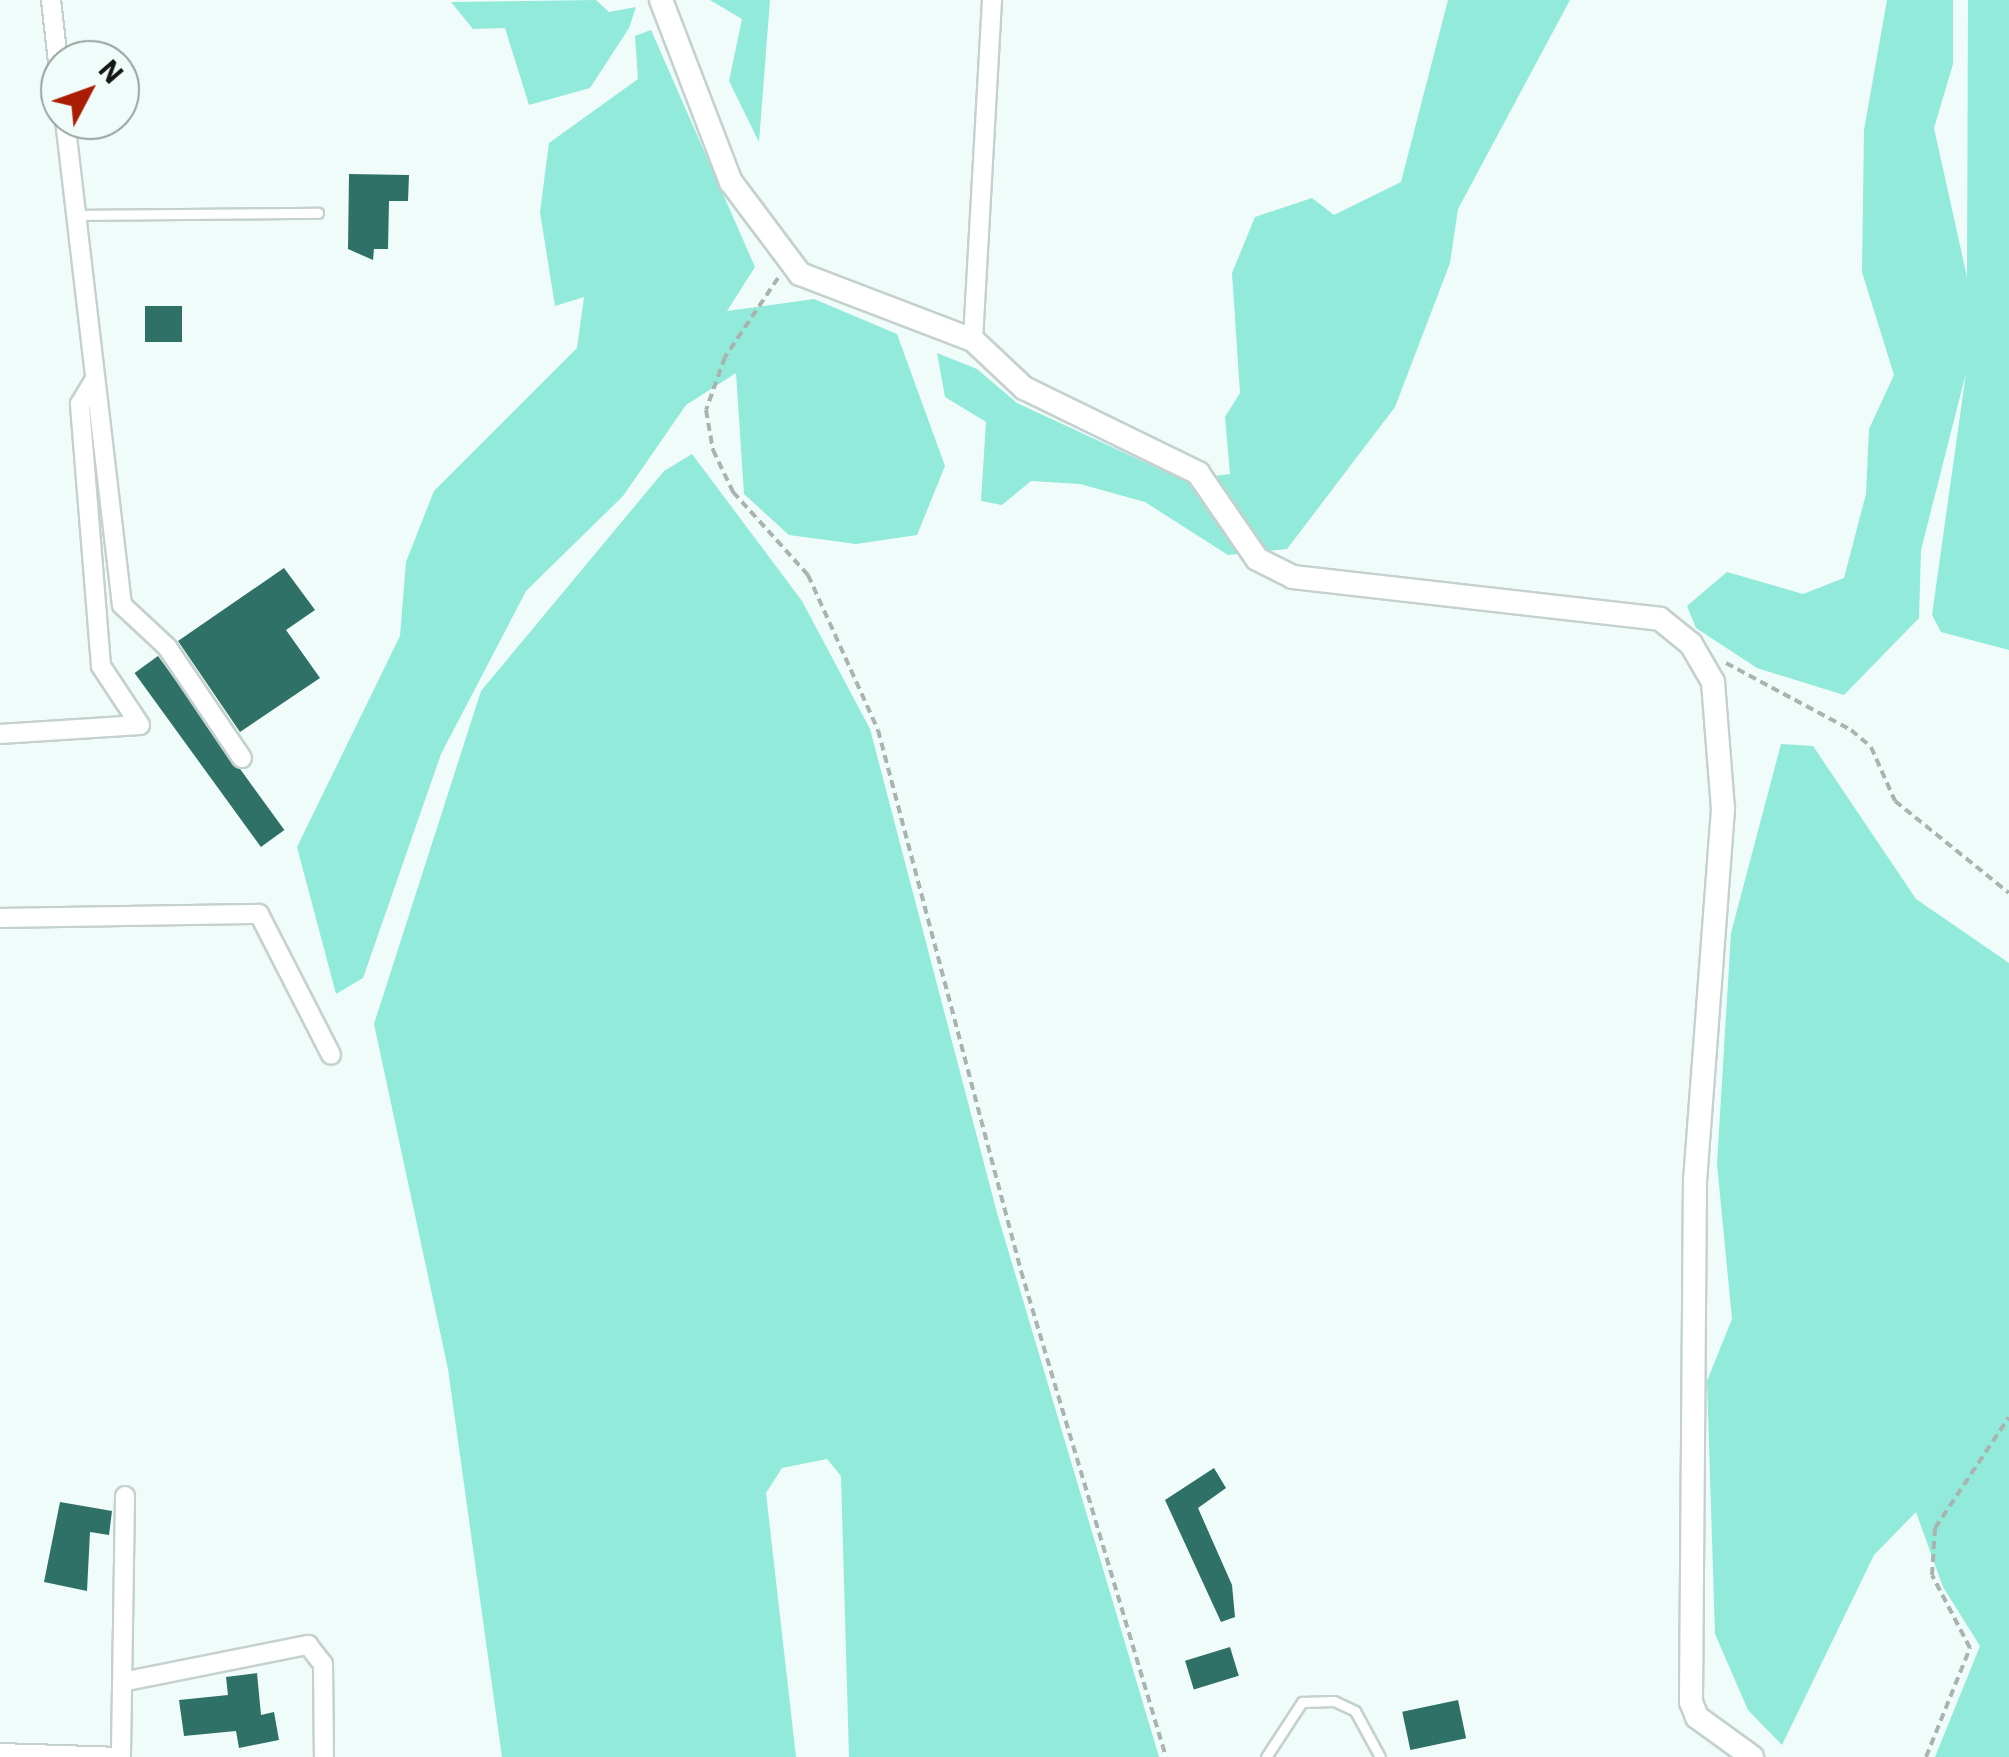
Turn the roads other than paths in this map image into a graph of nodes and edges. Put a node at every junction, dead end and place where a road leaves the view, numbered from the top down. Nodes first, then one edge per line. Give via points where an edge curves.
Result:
1 (51, 0) edge
2 (661, 0) edge
3 (992, 0) edge
4 (56, 40) edge
5 (67, 140) edge
6 (318, 213) dead end
7 (76, 215) junction
8 (973, 340) junction
9 (95, 379) junction
10 (0, 734) edge
11 (242, 758) dead end
12 (0, 918) edge
13 (331, 1055) dead end
14 (125, 1496) dead end
15 (122, 1682) junction
16 (0, 1753) edge
17 (121, 1754) edge
18 (324, 1757) edge
19 (1266, 1757) edge
20 (1380, 1757) edge
21 (1752, 1757) edge

1 - 4 street
2 - 8 street via 731,182 791,264
3 - 8 street
5 - 7 street
6 - 7 lane
7 - 9 street
8 - 21 street via 1024,388 1198,473 1257,559 1293,577 1660,619 1691,644 1714,682 1723,809 1695,1179 1691,1702 1697,1717
9 - 10 street via 80,404 101,666 140,725
9 - 11 street via 122,605 167,648
12 - 13 street via 259,914
14 - 15 street
15 - 17 street
15 - 18 street via 308,1644 323,1664
16 - 17 street
19 - 20 lane via 1302,1702 1334,1701 1356,1711

